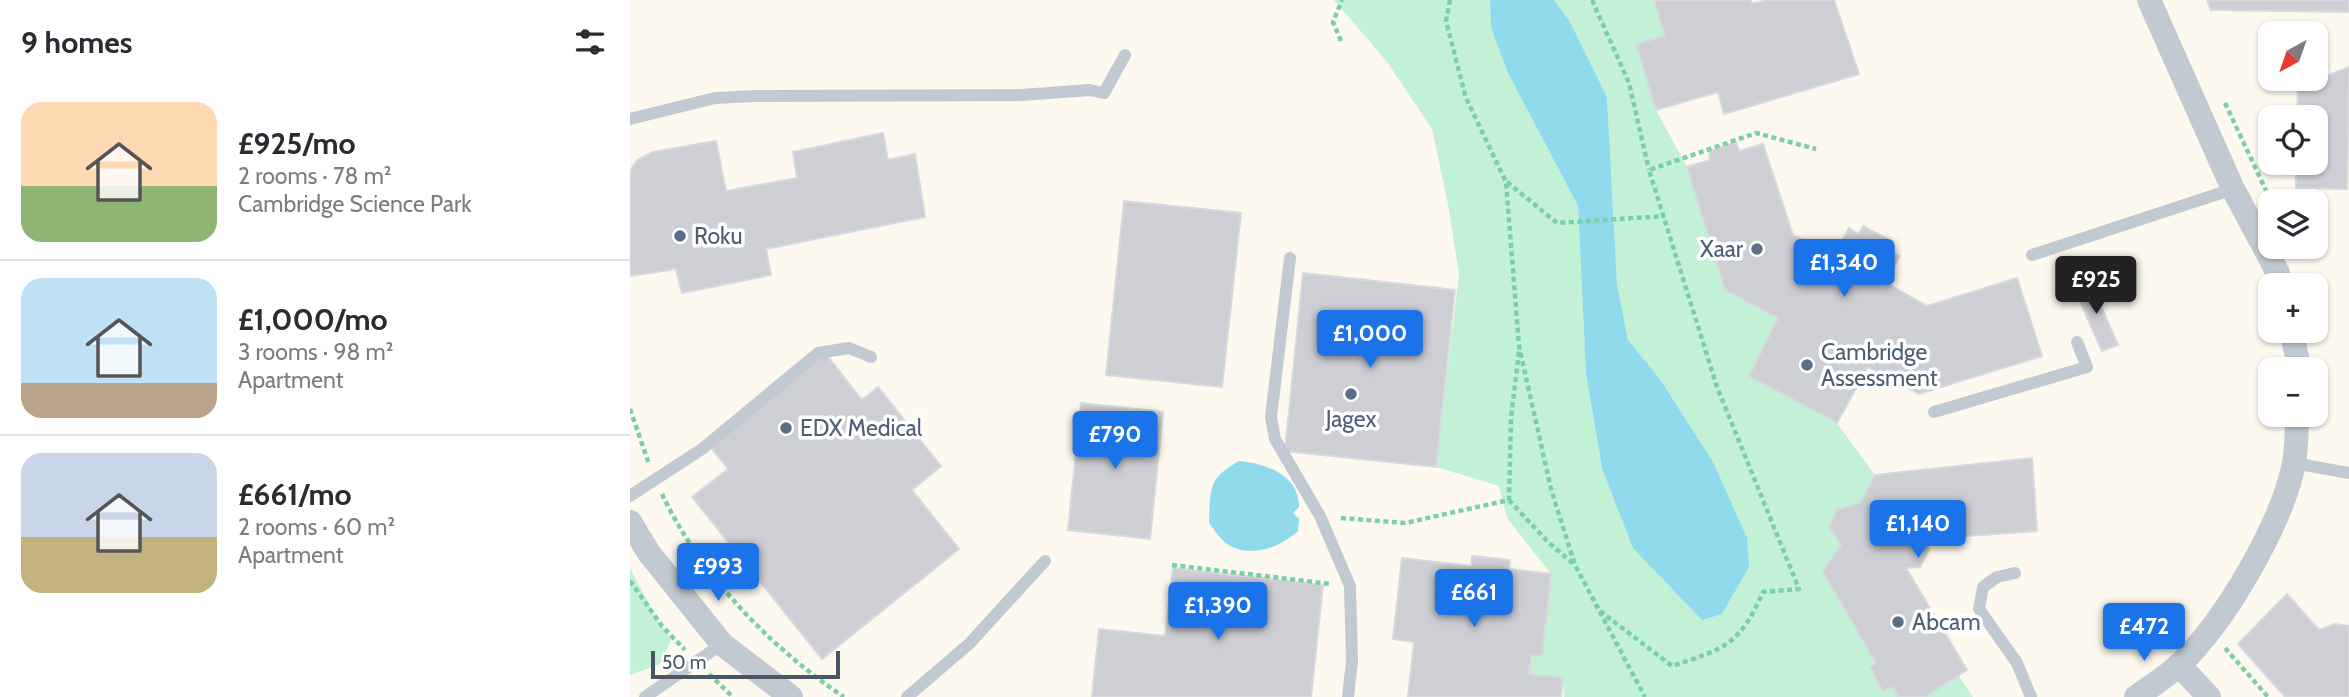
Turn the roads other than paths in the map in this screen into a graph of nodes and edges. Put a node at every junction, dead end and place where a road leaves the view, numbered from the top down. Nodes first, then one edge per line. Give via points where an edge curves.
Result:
1 (2149, 0) edge
2 (1125, 55) dead end
3 (630, 119) edge
4 (2233, 189) junction
5 (2032, 255) dead end
6 (1290, 258) dead end
7 (2277, 273) edge
8 (2077, 342) dead end
9 (871, 357) dead end
10 (1934, 412) dead end
11 (2297, 427) edge
12 (2294, 463) junction
13 (2349, 473) edge
14 (630, 496) edge
15 (630, 522) edge
16 (1045, 561) dead end
17 (2015, 573) dead end
18 (722, 644) junction
19 (2179, 665) junction
20 (645, 697) edge
21 (791, 697) edge
22 (907, 697) edge
23 (1348, 697) edge
24 (2031, 697) edge
25 (2136, 697) edge
26 (2209, 697) edge

1 - 4 street
2 - 3 lane via 1104,93 742,97 695,102
4 - 5 lane
4 - 7 street
6 - 23 lane via 1271,418 1275,439 1320,516 1350,586
8 - 10 lane via 2087,367
9 - 14 lane via 849,348 818,353 702,449
11 - 12 street
12 - 13 lane
12 - 19 street via 2268,536 2242,583
15 - 18 street
16 - 22 lane via 969,644
17 - 24 lane via 1997,577 1983,587 1979,609 2017,663
18 - 20 lane
18 - 21 street
19 - 25 street
19 - 26 street

